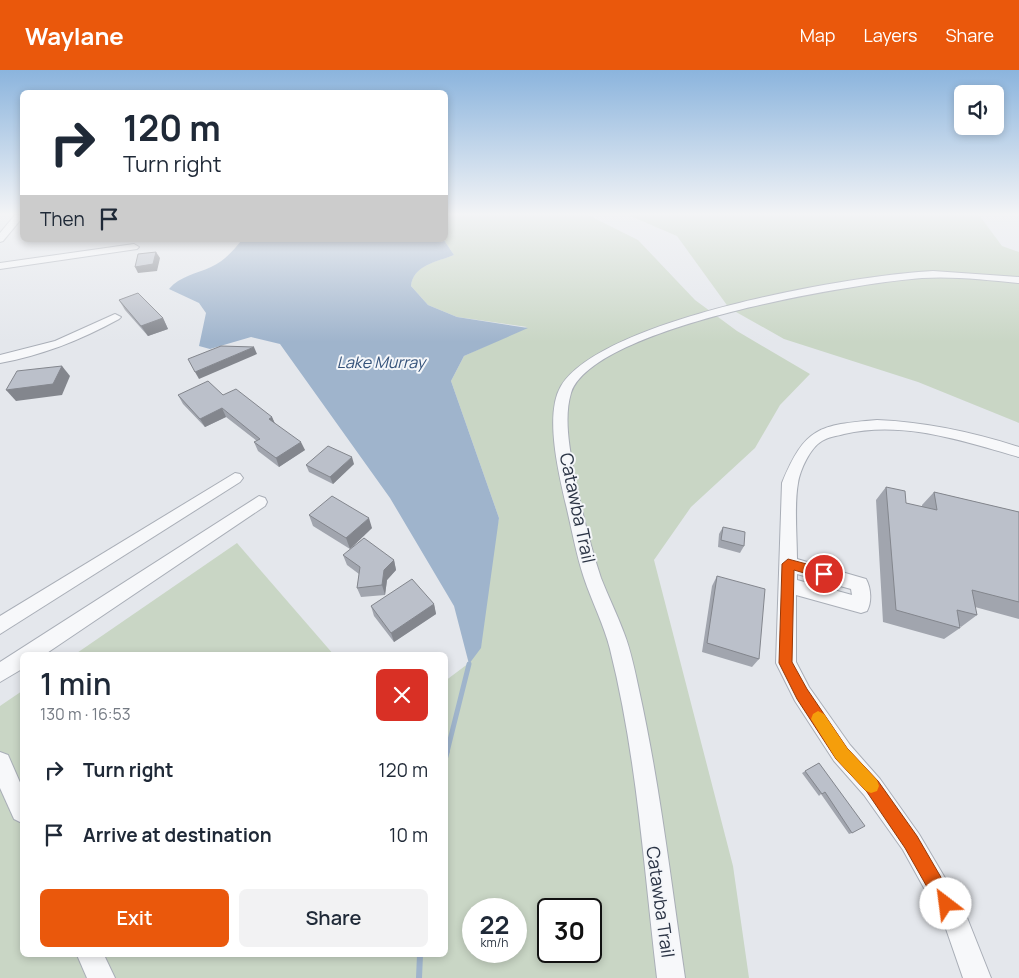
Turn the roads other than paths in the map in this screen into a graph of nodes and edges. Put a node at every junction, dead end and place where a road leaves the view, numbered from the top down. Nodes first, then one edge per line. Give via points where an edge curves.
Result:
1 (61, 257) edge
2 (0, 266) edge
3 (1019, 280) edge
4 (115, 317) dead end
5 (0, 358) edge
6 (1019, 452) edge
7 (235, 478) dead end
8 (259, 502) dead end
9 (788, 564) junction
10 (788, 584) junction
11 (0, 626) edge
12 (33, 652) edge
13 (20, 659) edge
14 (0, 673) edge
15 (0, 763) edge
16 (20, 807) edge
17 (91, 957) edge
18 (101, 978) edge
19 (671, 978) edge
20 (977, 978) edge

1 - 2 street
3 - 19 street, Catawba Trail via 922,275 743,304 620,345 584,364 566,388 561,411 568,484 592,578 619,646 636,719
4 - 5 street via 50,348
6 - 9 street via 951,434 892,425 852,426 817,437 800,458 790,483
7 - 11 street
8 - 12 street
9 - 10 street
9 - 10 street via 860,584 861,605
10 - 20 street via 786,663 802,694 842,753 872,787 911,842 955,920
13 - 14 street
15 - 16 street
17 - 18 street

